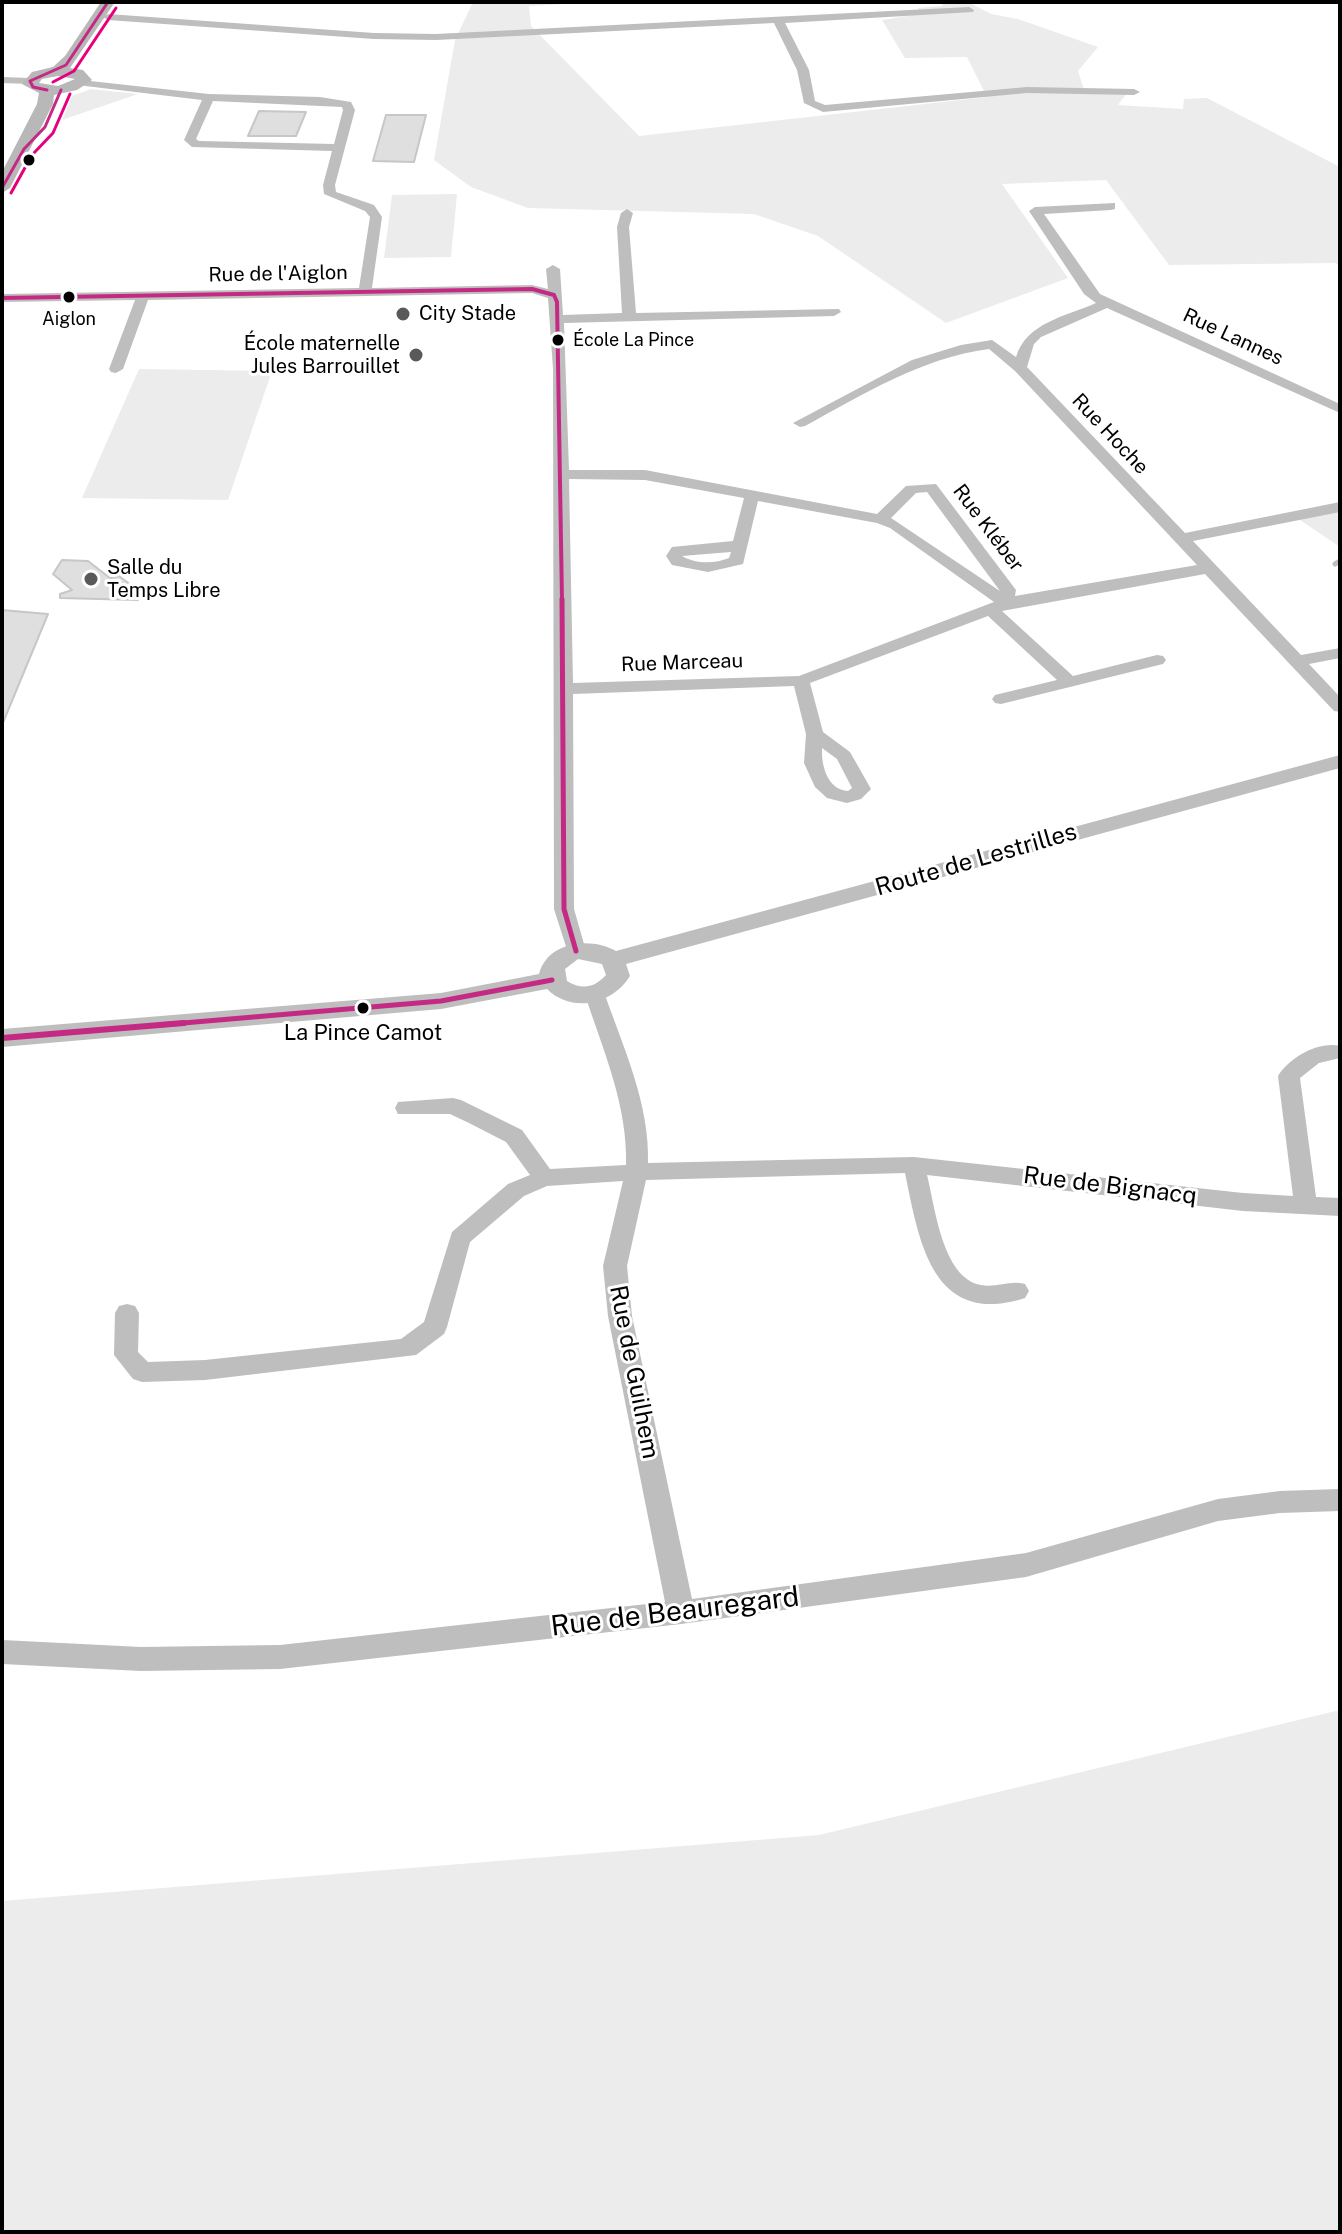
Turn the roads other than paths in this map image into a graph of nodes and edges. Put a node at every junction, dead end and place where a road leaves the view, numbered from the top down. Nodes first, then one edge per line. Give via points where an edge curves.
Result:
1 (893, 2) edge
2 (109, 7) edge
3 (969, 10) dead end
4 (877, 13) junction
5 (778, 20) junction
6 (70, 75) junction
7 (2, 80) edge
8 (30, 81) junction
9 (54, 90) junction
10 (1134, 92) dead end
11 (209, 97) junction
12 (338, 148) junction
13 (2, 188) edge
14 (1111, 206) dead end
15 (627, 213) dead end
16 (553, 269) dead end
17 (365, 292) junction
18 (554, 295) junction
19 (143, 296) junction
20 (2, 298) edge
21 (1109, 302) junction
22 (834, 312) dead end
23 (629, 317) junction
24 (558, 319) junction
25 (1020, 368) junction
26 (116, 369) dead end
27 (1340, 409) edge
28 (800, 423) dead end
29 (559, 474) junction
30 (752, 496) junction
31 (1340, 507) edge
32 (881, 519) junction
33 (1181, 539) junction
34 (741, 544) dead end
35 (1209, 568) junction
36 (998, 606) junction
37 (1340, 653) edge
38 (1157, 660) dead end
39 (1298, 661) junction
40 (1068, 680) junction
41 (801, 681) junction
42 (564, 689) junction
43 (1001, 699) dead end
44 (1340, 707) edge
45 (815, 734) dead end
46 (1340, 761) edge
47 (576, 951) junction
48 (613, 960) junction
49 (552, 980) junction
50 (595, 995) junction
51 (2, 1038) edge
52 (1334, 1052) dead end
53 (406, 1108) dead end
54 (914, 1165) junction
55 (637, 1171) junction
56 (544, 1178) junction
57 (1306, 1207) junction
58 (1340, 1207) edge
59 (1017, 1291) dead end
60 (127, 1313) dead end
61 (1340, 1500) edge
62 (681, 1612) junction
63 (2, 1652) edge

1 - 4 street via 895,6
2 - 5 street via 423,37
2 - 6 main road
3 - 4 street
4 - 5 street
5 - 10 street via 803,70 810,103 823,109 1027,90
6 - 8 main road via 43,73
6 - 9 main road
6 - 11 street
7 - 8 street
8 - 9 main road via 33,87
9 - 13 main road via 45,127 24,149
11 - 12 street via 347,104
11 - 12 street via 190,140 196,144
12 - 17 street via 330,194 370,208 376,217
14 - 21 street, Rue Lannes via 1035,211 1089,291
15 - 23 street via 623,227
16 - 18 street
17 - 18 street, Rue de l'Aiglon via 532,289
17 - 19 street, Rue de l'Aiglon
18 - 24 street
19 - 20 street, Rue de l'Aiglon
19 - 26 street
21 - 25 street via 1036,334 1027,343
21 - 27 street, Rue Lannes
22 - 23 street
23 - 24 street
24 - 29 street
25 - 28 street, Rue Hoche via 992,344 968,346 912,365
25 - 33 street, Rue Hoche
29 - 30 street, Rue Kléber via 645,475
29 - 42 street
30 - 32 street, Rue Kléber
30 - 34 street
31 - 33 street
32 - 36 street, Rue Kléber via 896,525
32 - 36 street, Rue Kléber via 911,489 931,487 1008,590
33 - 35 street, Rue Hoche
35 - 36 street, Rue Marceau
35 - 39 street, Rue Hoche
36 - 40 street
36 - 41 street, Rue Marceau
37 - 39 street
38 - 40 street
39 - 44 street, Rue Hoche
40 - 43 street
41 - 42 street, Rue Marceau
41 - 45 street
42 - 47 street via 564,909
46 - 48 street, Route de Lestrilles
47 - 48 street via 593,951
47 - 49 street via 558,959
48 - 50 street via 618,968 614,984
49 - 50 street via 573,995
49 - 51 street via 441,1001
50 - 55 street, Rue de Guilhem via 626,1086 638,1140
52 - 57 street via 1312,1057 1289,1076
53 - 56 street via 453,1106 477,1117 514,1136
54 - 55 street, Rue de Bignacq
54 - 57 street, Rue de Bignacq
54 - 59 street via 937,1258 949,1281 979,1294
55 - 56 street, Rue de Bignacq
55 - 62 street, Rue de Guilhem via 616,1279
56 - 60 street via 516,1190 460,1238 435,1327 407,1348 142,1372 126,1355
57 - 58 street, Rue de Bignacq
61 - 62 street, Rue de Beauregard via 1218,1510 1026,1565
62 - 63 street, Rue de Beauregard via 280,1657 141,1659

